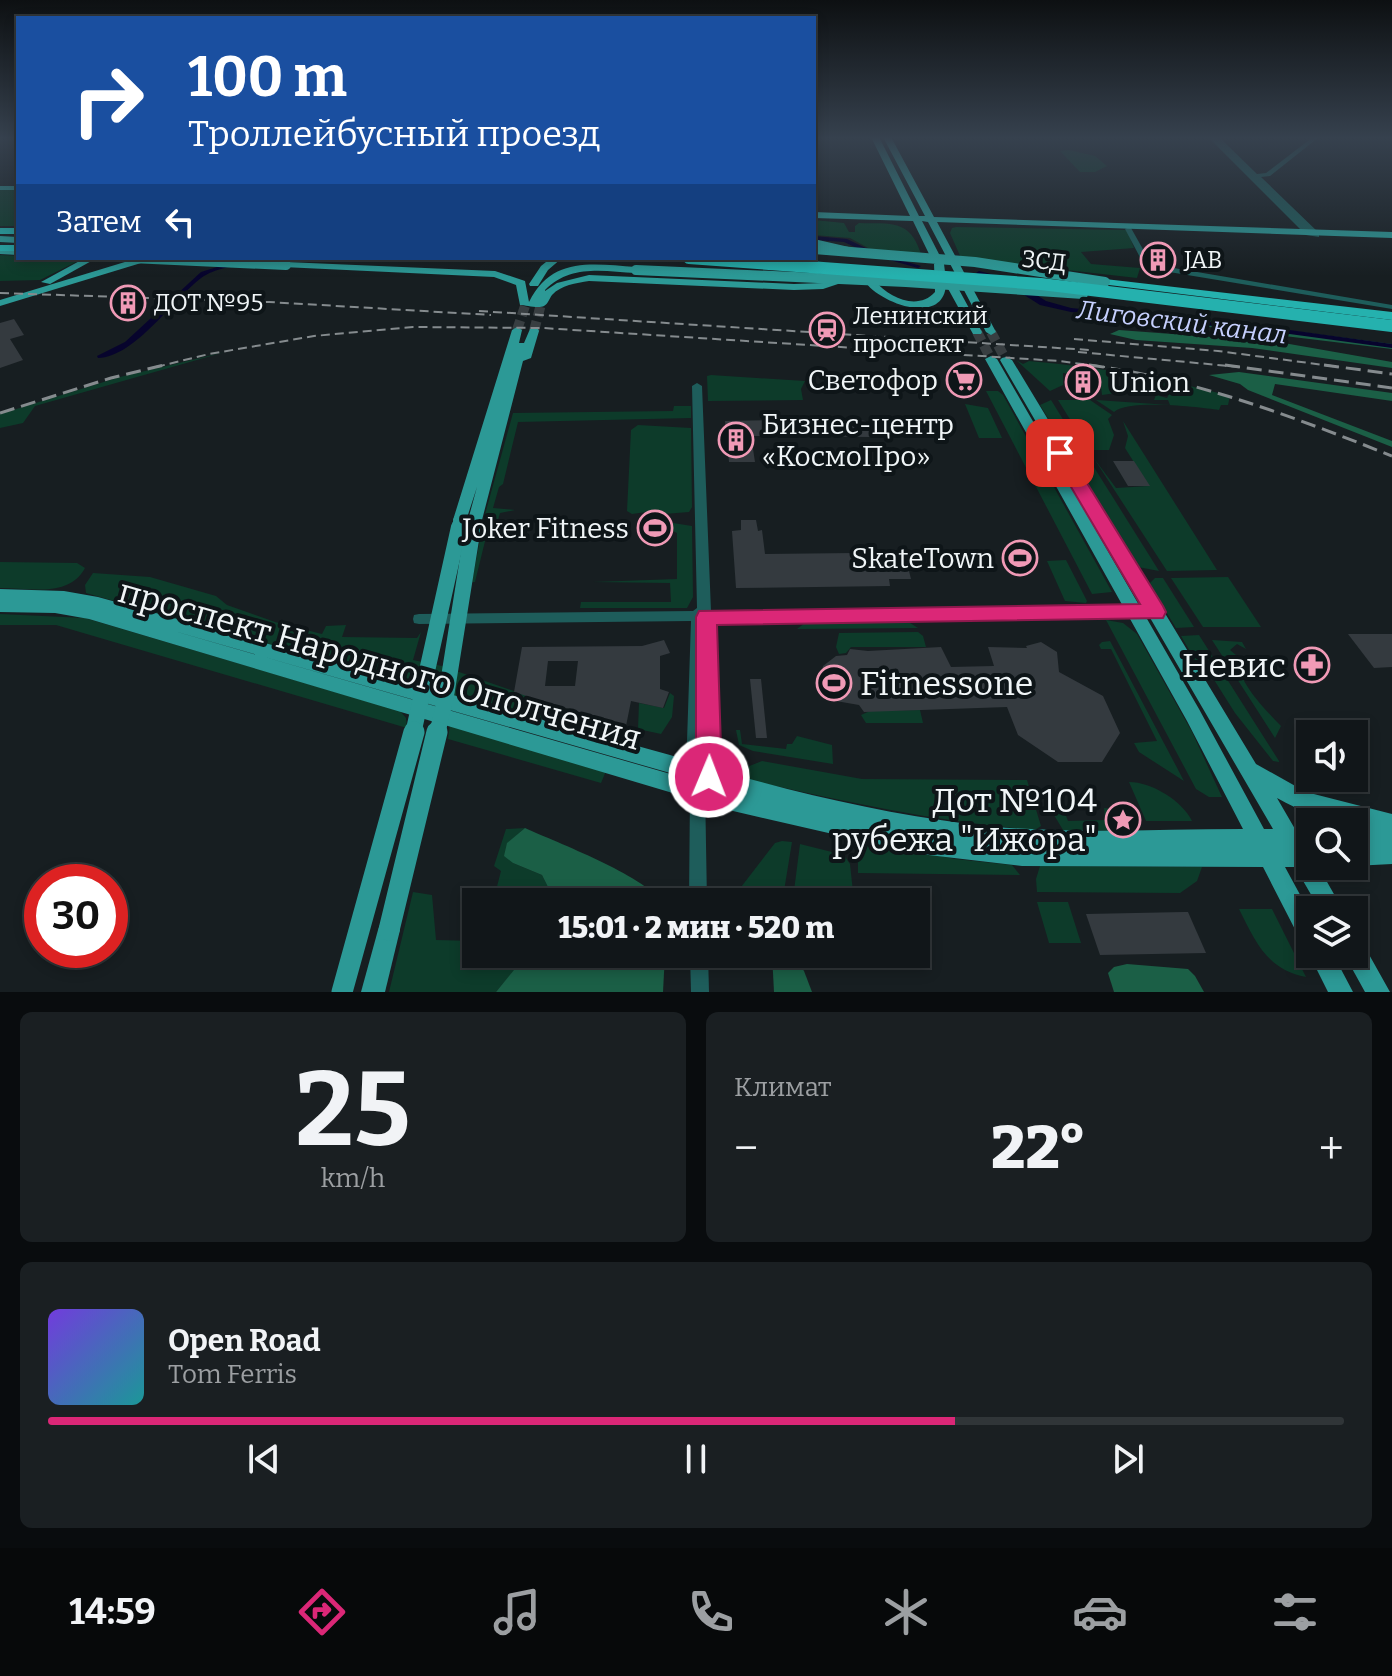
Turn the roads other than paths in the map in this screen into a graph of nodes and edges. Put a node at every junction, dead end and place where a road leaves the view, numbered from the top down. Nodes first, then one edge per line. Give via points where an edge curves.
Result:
1 (898, 183) edge
2 (912, 183) edge
3 (1262, 183) edge
4 (816, 216) edge
5 (917, 220) junction
6 (931, 220) junction
7 (1129, 229) junction
8 (1314, 234) junction
9 (1392, 236) edge
10 (816, 245) edge
11 (816, 245) edge
12 (846, 252) dead end
13 (816, 257) edge
14 (88, 260) edge
15 (132, 260) edge
16 (555, 260) edge
17 (722, 260) edge
18 (937, 260) junction
19 (846, 276) dead end
20 (869, 278) dead end
21 (1105, 282) junction
22 (39, 286) junction
23 (0, 300) edge
24 (531, 303) junction
25 (1392, 307) edge
26 (1392, 316) edge
27 (1392, 328) edge
28 (977, 332) tunnel mouth
29 (991, 332) tunnel mouth
30 (697, 386) dead end
31 (468, 520) junction
32 (0, 595) edge
33 (0, 606) edge
34 (1135, 612) junction
35 (1155, 612) junction
36 (702, 613) junction
37 (419, 619) dead end
38 (423, 703) junction
39 (1248, 765) junction
40 (700, 780) junction
41 (1392, 824) edge
42 (1392, 835) edge
43 (1296, 836) edge
44 (1368, 836) edge
45 (1296, 848) edge
46 (1265, 850) junction
47 (1392, 854) edge
48 (1368, 855) edge
49 (698, 888) edge
50 (1296, 909) edge
51 (699, 968) edge
52 (1328, 968) edge
53 (1364, 968) edge
54 (344, 992) edge
55 (373, 992) edge
56 (700, 992) edge
57 (1341, 992) edge
58 (1378, 992) edge

1 - 5 main road
2 - 6 main road
3 - 8 street
4 - 5 main road
5 - 6 main road
5 - 18 main road
6 - 7 main road
6 - 8 main road
6 - 29 main road
7 - 8 main road
7 - 25 street via 1154,267
8 - 9 main road
10 - 12 main road
11 - 21 main road, bridge
13 - 21 highway, ЗСД, bridge
14 - 22 main road
15 - 22 main road
15 - 23 main road
15 - 24 main road, bridge via 495,274 521,283
16 - 24 main road via 538,276
17 - 27 highway, ЗСД, bridge via 1078,286
18 - 20 main road via 941,289 929,302 892,300 877,292
18 - 28 main road
19 - 24 main road via 823,286 794,287 589,278 559,285
21 - 26 highway, ЗСД
22 - 23 main road
24 - 27 main road, bridge via 540,286 559,272 591,268 1072,293
30 - 36 street
31 - 31 main road via 508,403 525,330
31 - 54 main road, bridge
31 - 55 main road, bridge via 446,696
32 - 38 main road, проспект Народного Ополчения via 98,603
33 - 38 main road, проспект Народного Ополчения via 89,613
34 - 35 street
34 - 35 main road via 999,359
34 - 36 street
34 - 46 main road
35 - 39 main road
36 - 37 street
36 - 40 street
38 - 40 main road, проспект Народного Ополчения
38 - 54 street
39 - 41 main road via 1306,804
39 - 43 main road
40 - 46 main road, проспект Народного Ополчения via 876,835 972,852 1038,857
40 - 49 street
42 - 44 main road
45 - 46 main road, проспект Народного Ополчения
46 - 50 main road
47 - 48 main road
51 - 56 street
52 - 57 main road
53 - 58 main road

